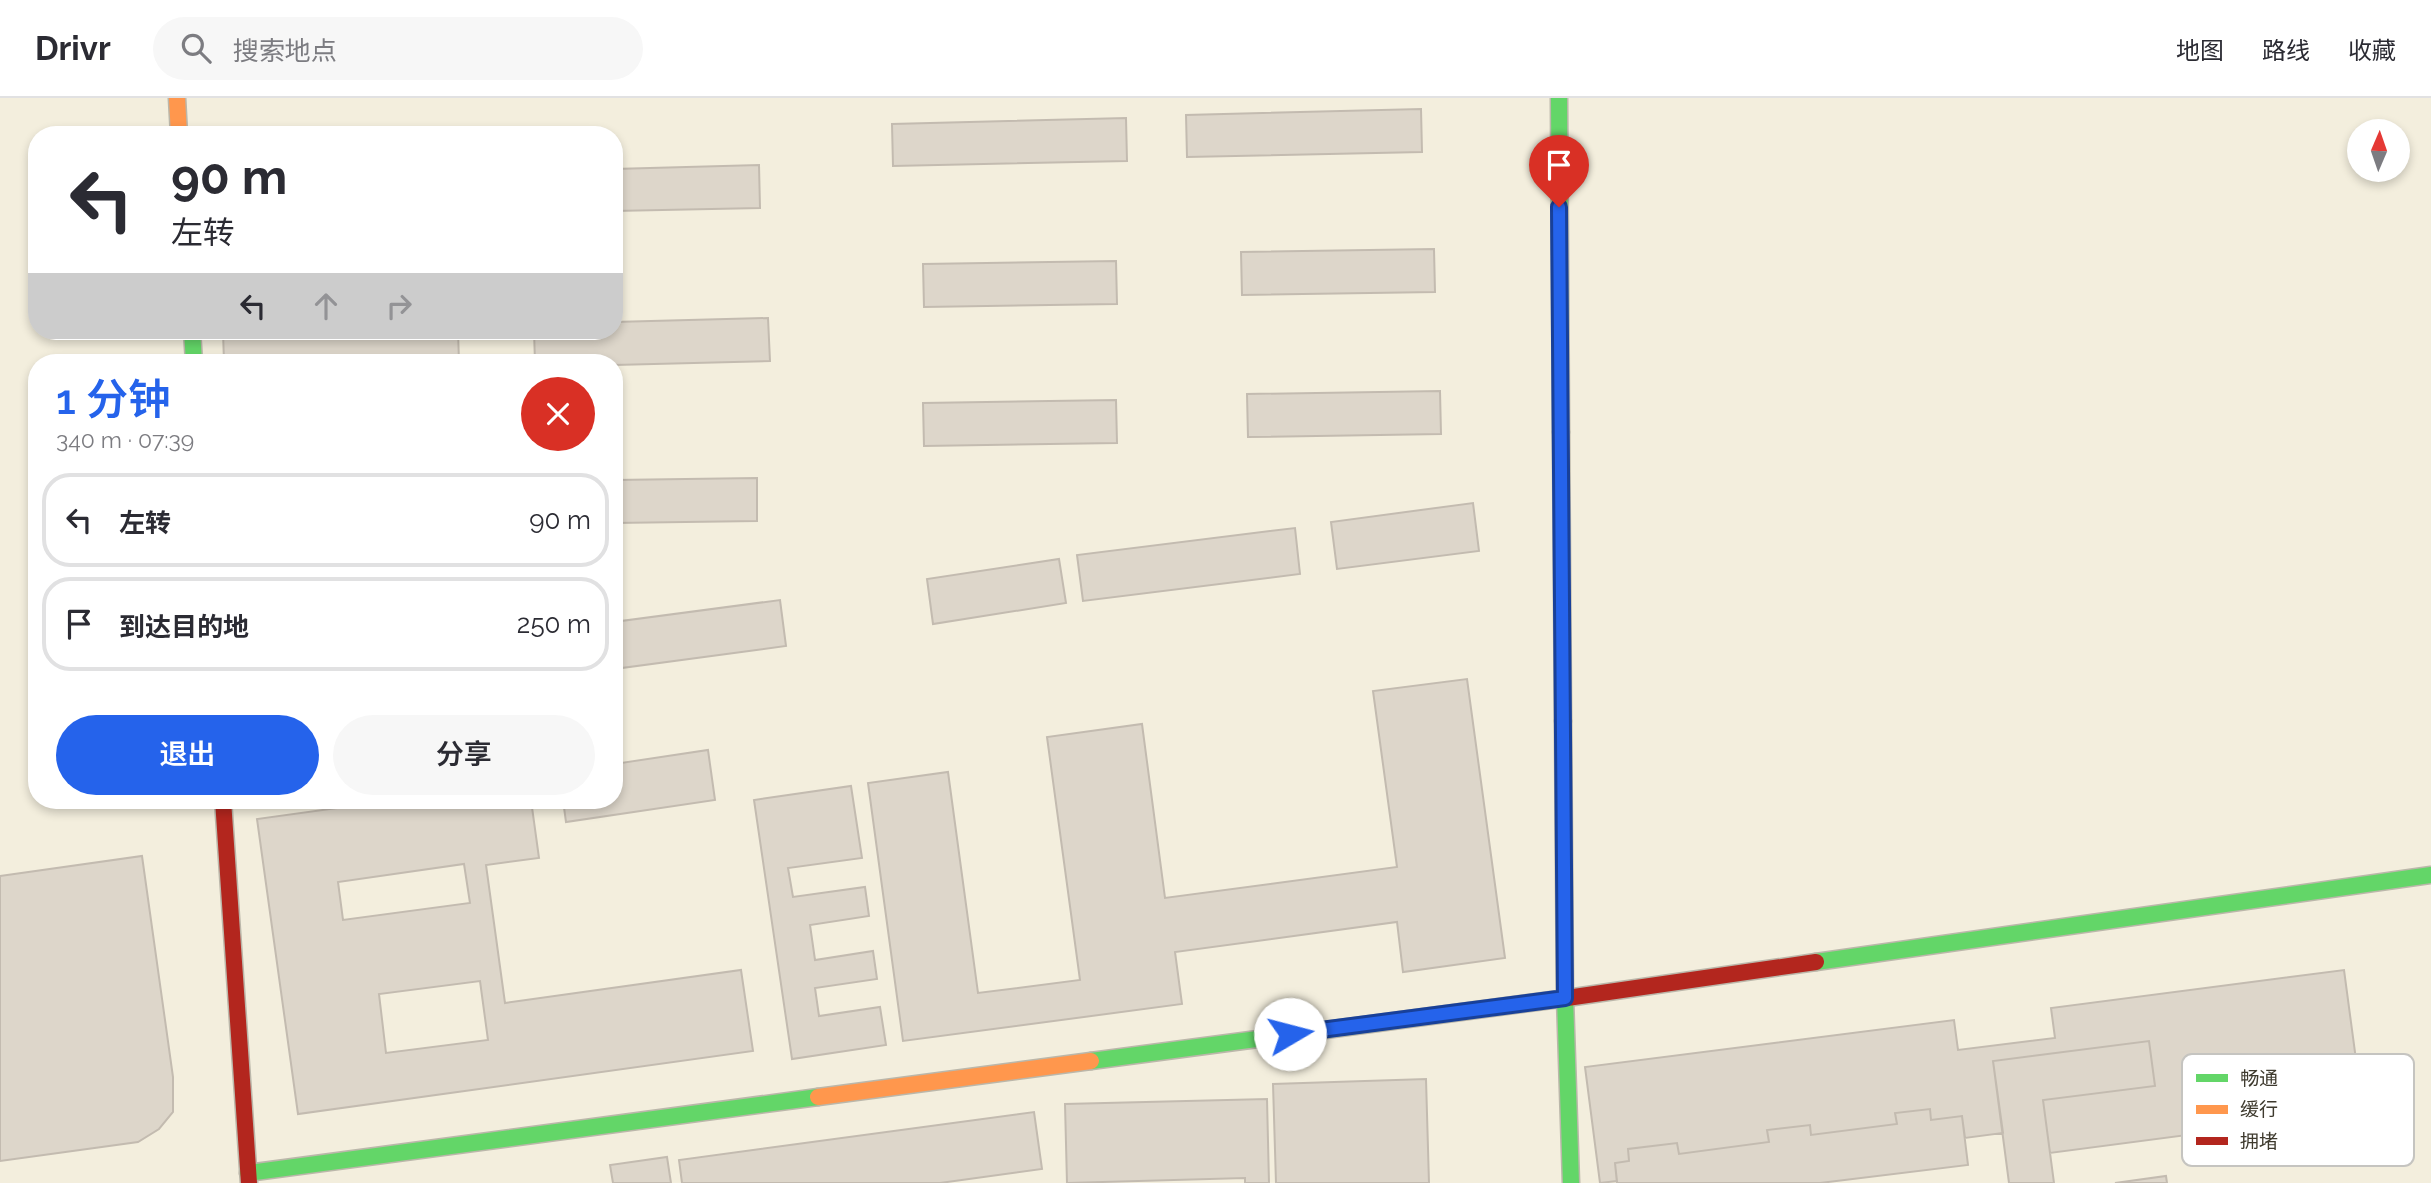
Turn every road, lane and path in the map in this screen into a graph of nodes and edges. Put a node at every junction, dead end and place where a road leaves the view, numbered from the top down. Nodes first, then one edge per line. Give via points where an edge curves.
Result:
1 (177, 98) edge
2 (1559, 98) edge
3 (179, 126) edge
4 (224, 809) edge
5 (2431, 874) edge
6 (1565, 998) junction
7 (248, 1178) edge
8 (1571, 1183) edge

1 - 3 street
2 - 6 street
4 - 7 street
5 - 6 street
6 - 7 street
6 - 8 street

